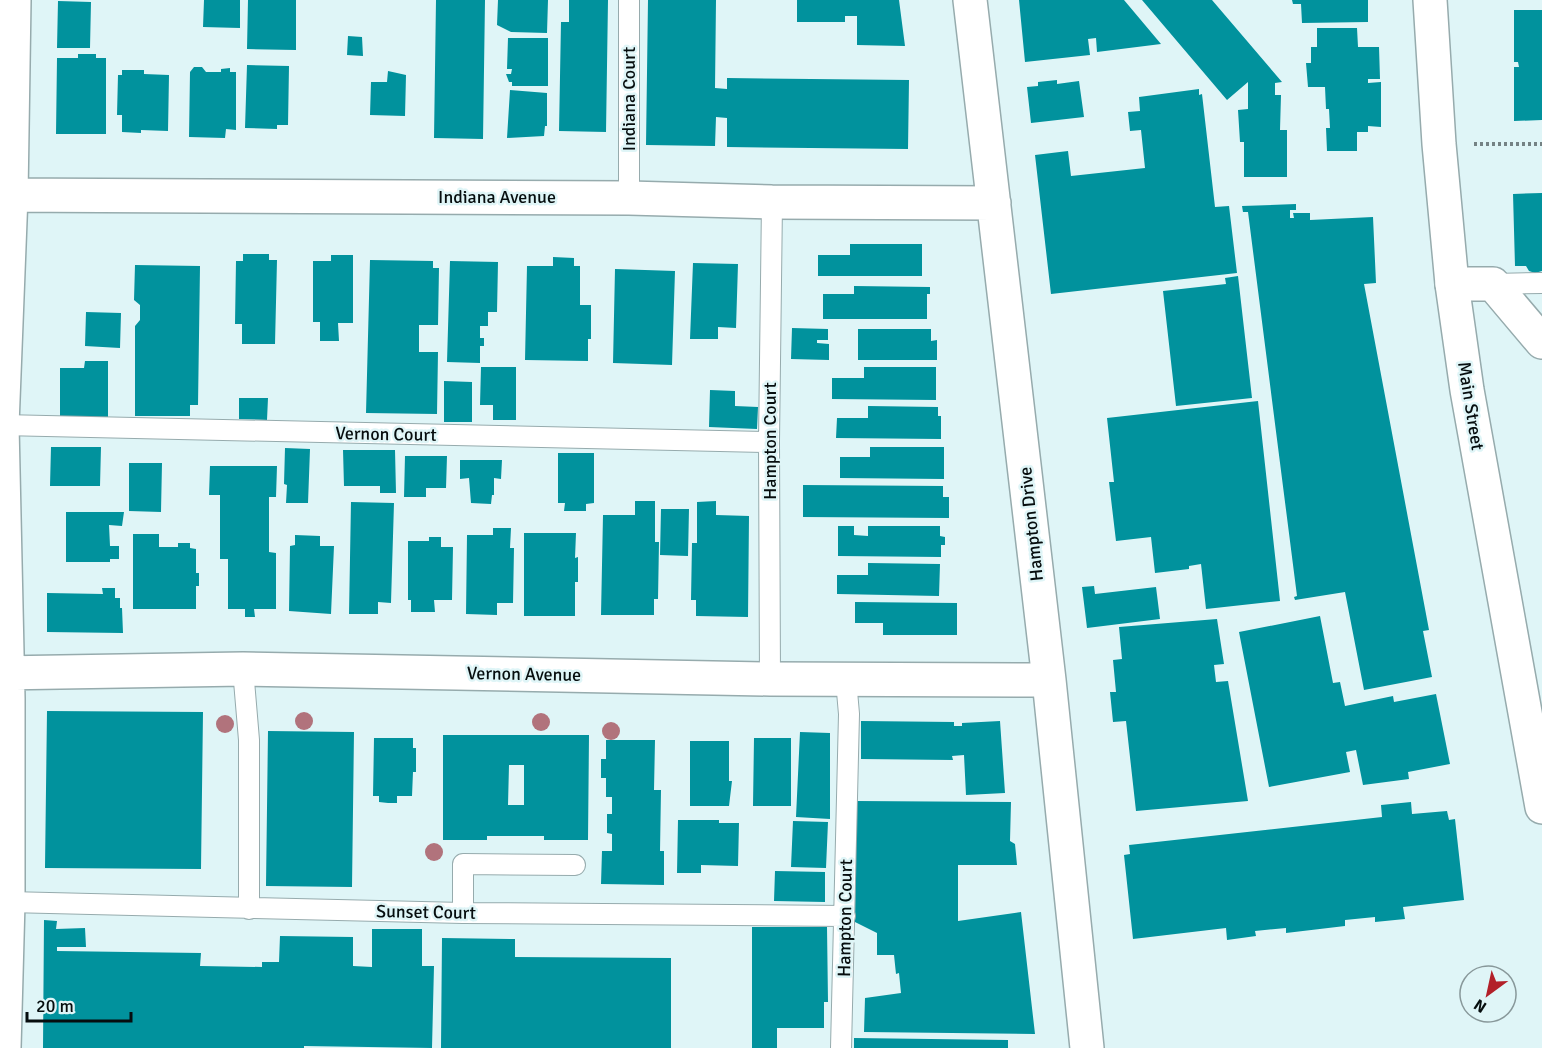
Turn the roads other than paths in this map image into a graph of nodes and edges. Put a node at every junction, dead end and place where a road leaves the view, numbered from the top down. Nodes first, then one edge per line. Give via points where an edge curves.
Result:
1 (14, 0) edge
2 (629, 0) edge
3 (970, 0) edge
4 (1430, 0) edge
5 (6, 195) edge
6 (629, 198) junction
7 (772, 202) junction
8 (994, 203) junction
9 (1452, 284) junction
10 (1493, 284) junction
11 (1542, 284) edge
12 (1542, 342) edge
13 (2, 425) junction
14 (769, 442) junction
15 (243, 669) junction
16 (4, 673) edge
17 (770, 679) junction
18 (846, 680) junction
19 (1049, 680) junction
20 (1542, 807) edge
21 (575, 865) dead end
22 (8, 902) junction
23 (249, 909) junction
24 (463, 913) junction
25 (845, 916) junction
26 (4, 1048) edge
27 (841, 1048) edge
28 (1087, 1048) edge

1 - 5 street
2 - 6 lane, Indiana Court
3 - 8 street, Hampton Drive
4 - 9 street, Main Street
5 - 6 street, Indiana Avenue
5 - 13 street
6 - 7 street, Indiana Avenue
7 - 8 street, Indiana Avenue
7 - 14 lane, Hampton Court
8 - 19 street, Hampton Drive
9 - 10 street
9 - 20 street, Main Street via 1467,390
10 - 11 lane
10 - 12 street
13 - 14 lane, Vernon Court
13 - 16 street
14 - 17 lane, Hampton Court
15 - 16 street, Vernon Avenue
15 - 17 street, Vernon Avenue
15 - 23 lane via 249,740
16 - 22 street
17 - 18 street, Vernon Avenue
18 - 19 street, Vernon Avenue
18 - 25 lane, Hampton Court via 849,714
19 - 28 street, Hampton Drive
21 - 24 lane via 463,864
22 - 23 lane, Sunset Court
22 - 26 street
23 - 24 lane, Sunset Court
24 - 25 lane, Sunset Court
25 - 27 lane, Hampton Court

